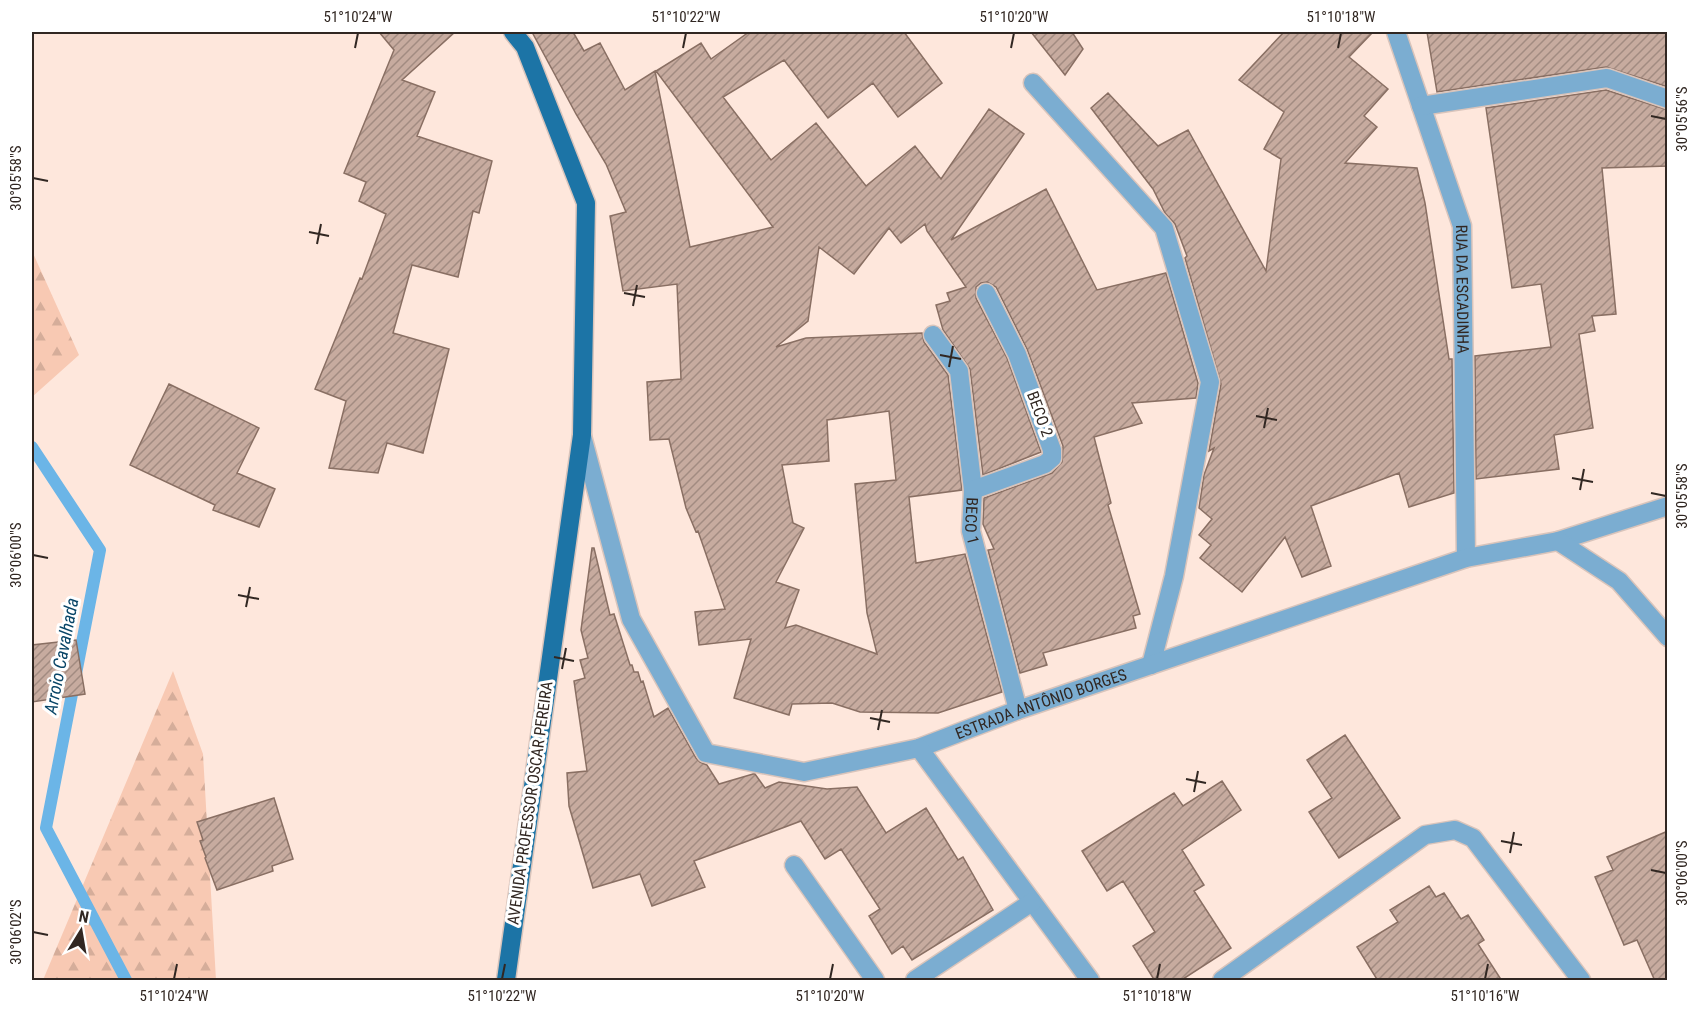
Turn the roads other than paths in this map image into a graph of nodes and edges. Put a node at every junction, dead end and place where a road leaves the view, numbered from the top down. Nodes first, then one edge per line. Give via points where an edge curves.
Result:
1 (513, 32) edge
2 (1396, 32) edge
3 (1033, 83) dead end
4 (1668, 99) edge
5 (1421, 106) junction
6 (986, 293) dead end
7 (933, 335) dead end
8 (582, 435) junction
9 (973, 490) junction
10 (1668, 506) edge
11 (1558, 541) junction
12 (1466, 558) junction
13 (1668, 637) edge
14 (1151, 665) junction
15 (1018, 710) junction
16 (919, 748) junction
17 (794, 865) dead end
18 (1032, 902) junction
19 (506, 981) edge
20 (875, 981) edge
21 (915, 981) edge
22 (1090, 981) edge
23 (1222, 981) edge
24 (1581, 981) edge

1 - 8 main road, AVENIDA PROFESSOR OSCAR PEREIRA via 525,47 586,203
2 - 5 street, RUA DA ESCADINHA
3 - 14 street via 1164,228 1210,382 1174,576
4 - 5 street via 1607,78
5 - 12 street, RUA DA ESCADINHA via 1462,226
6 - 9 street, BECO 2 via 1017,354 1052,458
7 - 9 street, BECO 1 via 959,371
8 - 16 street, ESTRADA ANTÔNIO BORGES via 631,619 706,753 804,772
8 - 19 main road, AVENIDA PROFESSOR OSCAR PEREIRA
9 - 15 street, BECO 1 via 971,531
10 - 11 street, ESTRADA ANTÔNIO BORGES
11 - 12 street, ESTRADA ANTÔNIO BORGES
11 - 13 street via 1618,581
12 - 14 street, ESTRADA ANTÔNIO BORGES
14 - 15 street, ESTRADA ANTÔNIO BORGES
15 - 16 street, ESTRADA ANTÔNIO BORGES
16 - 18 street
17 - 20 street
18 - 21 street
18 - 22 street
23 - 24 street via 1425,835 1455,830 1473,838

